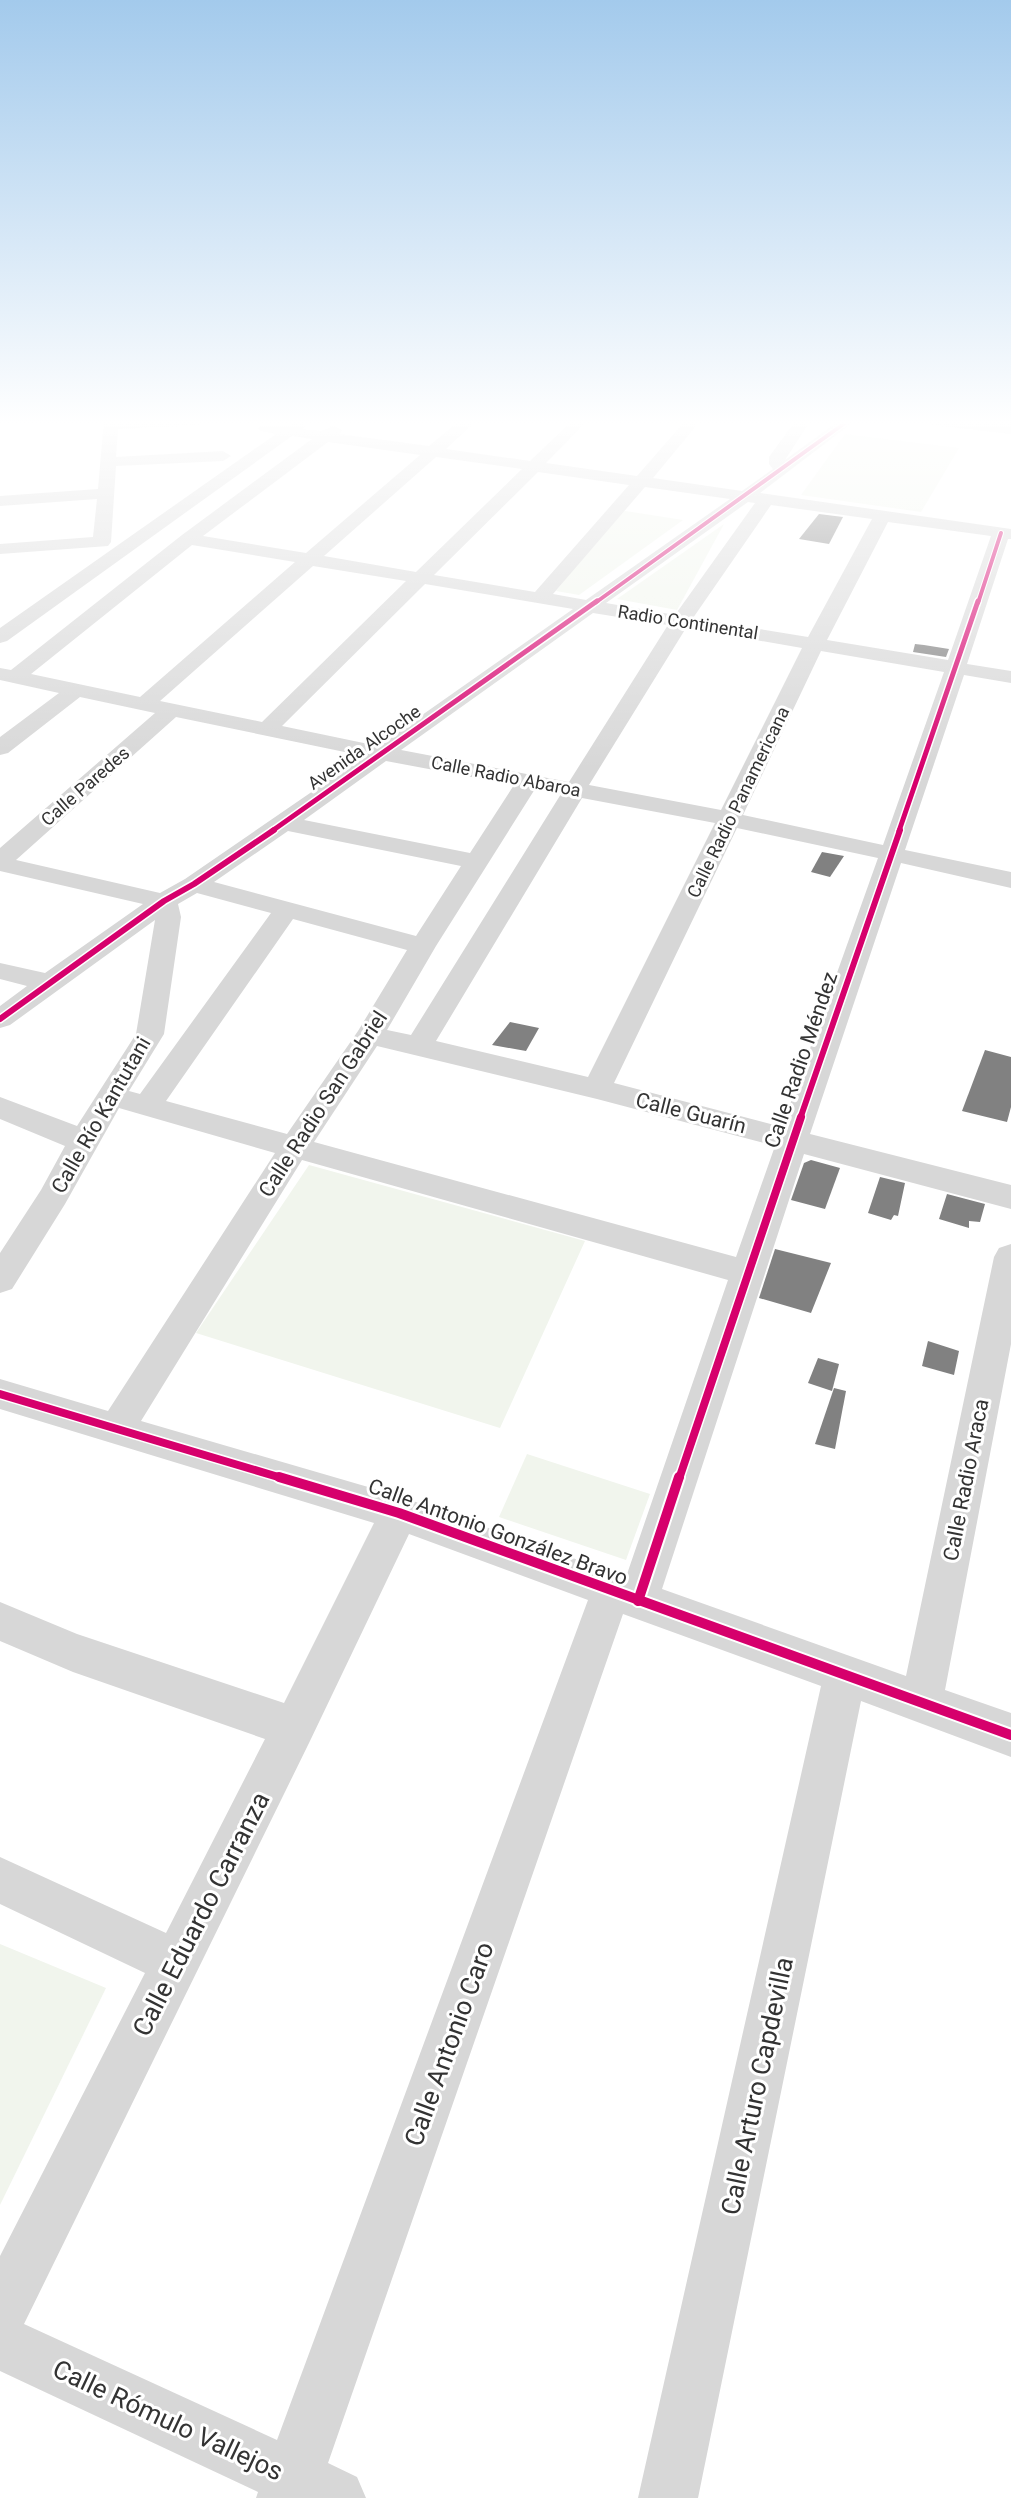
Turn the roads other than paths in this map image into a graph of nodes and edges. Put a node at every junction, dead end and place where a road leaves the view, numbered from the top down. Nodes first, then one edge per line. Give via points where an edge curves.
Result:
1 (102, 537) edge
2 (109, 537) edge
3 (132, 537) edge
4 (191, 537) edge
5 (335, 537) edge
6 (463, 537) edge
7 (594, 537) edge
8 (696, 537) edge
9 (732, 537) edge
10 (871, 537) edge
11 (1005, 537) edge
12 (188, 539) junction
13 (102, 542) junction
14 (0, 549) edge
15 (308, 560) junction
16 (74, 561) dead end
17 (421, 579) junction
18 (539, 599) junction
19 (590, 606) junction
20 (681, 621) junction
21 (0, 637) edge
22 (815, 643) junction
23 (957, 667) junction
24 (7, 675) edge
25 (1011, 676) edge
26 (76, 690) junction
27 (144, 704) junction
28 (171, 710) junction
29 (266, 730) junction
30 (0, 748) edge
31 (381, 753) junction
32 (529, 780) junction
33 (574, 790) junction
34 (730, 819) junction
35 (284, 823) junction
36 (892, 853) junction
37 (477, 862) junction
38 (0, 863) edge
39 (1011, 880) edge
40 (194, 884) junction
41 (164, 902) junction
42 (287, 909) junction
43 (423, 946) junction
44 (0, 971) edge
45 (50, 983) junction
46 (0, 1019) edge
47 (370, 1035) junction
48 (419, 1046) junction
49 (597, 1089) junction
50 (111, 1096) junction
51 (0, 1107) edge
52 (146, 1107) junction
53 (793, 1139) junction
54 (83, 1141) junction
55 (294, 1148) junction
56 (1011, 1197) edge
57 (1011, 1257) edge
58 (747, 1273) junction
59 (0, 1280) edge
60 (0, 1394) edge
61 (117, 1428) junction
62 (399, 1513) junction
63 (625, 1596) junction
64 (0, 1621) edge
65 (845, 1674) junction
66 (921, 1704) junction
67 (294, 1728) junction
68 (1011, 1735) edge
69 (0, 1880) edge
70 (176, 1963) junction
71 (0, 2314) edge
72 (0, 2342) edge
73 (305, 2491) edge
74 (668, 2498) edge

1 - 13 street
2 - 13 street
3 - 21 street
4 - 12 street
5 - 15 street
6 - 17 street
7 - 18 street
8 - 19 street, Avenida Alcoche
9 - 20 street
10 - 22 street, Calle Radio Panamericana
11 - 23 street, Calle Radio Méndez
12 - 15 street, Radio Continental
12 - 24 street
13 - 14 street
13 - 16 street
15 - 17 street, Radio Continental
15 - 27 street
17 - 18 street, Radio Continental
17 - 29 street
18 - 19 street, Radio Continental
19 - 20 street, Radio Continental
19 - 31 street, Avenida Alcoche
20 - 22 street, Radio Continental
20 - 33 street
22 - 23 street, Radio Continental
22 - 34 street, Calle Radio Panamericana
23 - 25 street, Radio Continental
23 - 36 street, Calle Radio Méndez
24 - 26 street, Calle Radio Abaroa
26 - 27 street, Calle Radio Abaroa
26 - 30 street
27 - 28 street, Calle Radio Abaroa
28 - 29 street, Calle Radio Abaroa
28 - 38 street, Calle Paredes
29 - 31 street, Calle Radio Abaroa
31 - 32 street, Calle Radio Abaroa
31 - 35 street, Avenida Alcoche
32 - 33 street, Calle Radio Abaroa
32 - 37 street, Calle Radio San Gabriel
33 - 34 street, Calle Radio Abaroa
33 - 48 street
34 - 36 street, Calle Radio Abaroa
34 - 49 street, Calle Radio Panamericana
35 - 37 street
35 - 40 street, Avenida Alcoche
36 - 39 street, Calle Radio Abaroa
36 - 53 street, Calle Radio Méndez
37 - 43 street, Calle Radio San Gabriel
38 - 41 street
40 - 41 street, Avenida Alcoche
40 - 42 street
41 - 45 street, Avenida Alcoche
41 - 50 street, Calle Río Kantutani via 168,917 150,1034
42 - 43 street
42 - 52 street
43 - 47 street, Calle Radio San Gabriel
44 - 45 street
45 - 46 street, Avenida Alcoche
47 - 48 street, Calle Guarín
47 - 55 street, Calle Radio San Gabriel
48 - 49 street, Calle Guarín
49 - 53 street, Calle Guarín
50 - 52 street
50 - 54 street, Calle Río Kantutani
51 - 54 street
52 - 55 street
53 - 56 street, Calle Guarín
53 - 58 street, Calle Radio Méndez
54 - 59 street, Calle Río Kantutani via 54,1196
55 - 58 street
55 - 61 street, Calle Radio San Gabriel
57 - 66 street, Calle Radio Araca
58 - 63 street, Calle Radio Méndez
60 - 61 street, Calle Antonio González Bravo
61 - 62 street, Calle Antonio González Bravo
62 - 63 street, Calle Antonio González Bravo
62 - 67 street, Calle Eduardo Carranza
63 - 65 street, Calle Antonio González Bravo
63 - 73 street, Calle Antonio Caro
64 - 67 street via 73,1652
65 - 66 street, Calle Antonio González Bravo
65 - 74 street, Calle Arturo Capdevilla
66 - 68 street, Calle Antonio González Bravo
67 - 70 street, Calle Eduardo Carranza
69 - 70 street
70 - 71 street, Calle Eduardo Carranza
72 - 73 street, Calle Rómulo Vallejos

